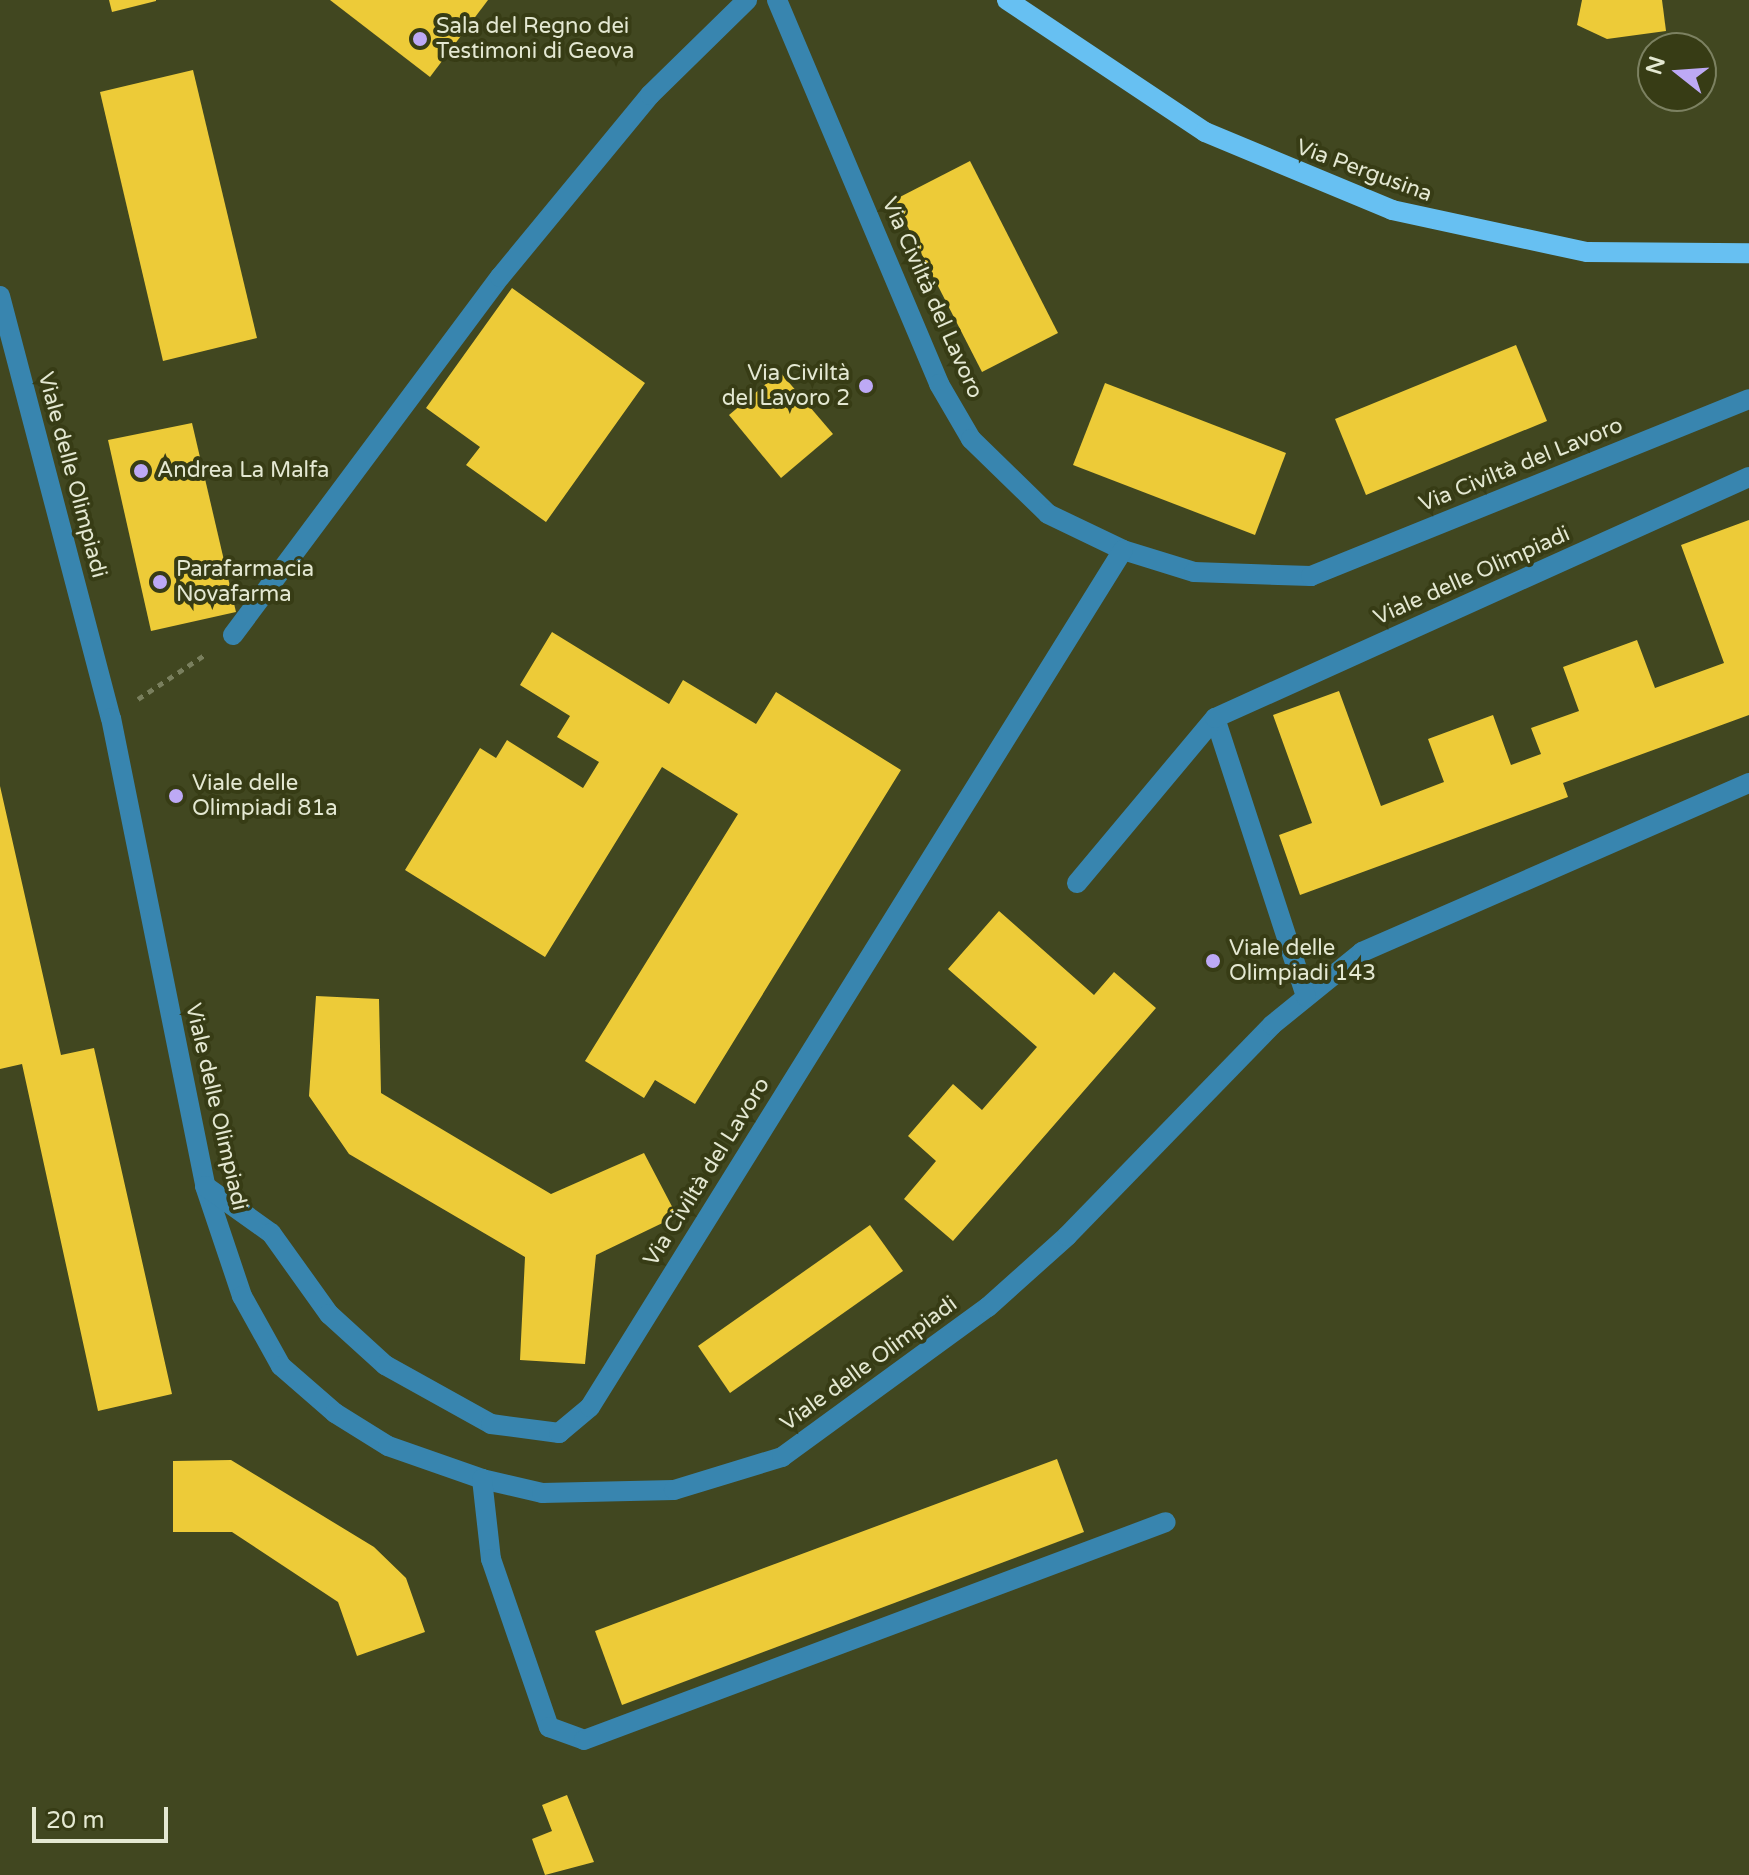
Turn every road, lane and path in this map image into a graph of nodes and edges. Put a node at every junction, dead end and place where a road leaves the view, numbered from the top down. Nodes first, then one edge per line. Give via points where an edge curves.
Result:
1 (747, 0) edge
2 (777, 0) edge
3 (992, 0) edge
4 (1007, 0) edge
5 (1071, 45) junction
6 (1749, 253) edge
7 (0, 296) edge
8 (1749, 399) edge
9 (1749, 477) edge
10 (1123, 550) junction
11 (233, 635) joint
12 (111, 718) junction
13 (1215, 718) junction
14 (1749, 783) edge
15 (1077, 883) dead end
16 (1306, 997) junction
17 (205, 1186) junction
18 (482, 1479) junction
19 (1166, 1522) dead end

1 - 11 street via 650,95 500,277
2 - 10 street, Via Civiltà del Lavoro via 939,384 971,439 997,473 1048,514
3 - 5 street
4 - 5 main road, Via Pergusina
5 - 6 main road, Via Pergusina via 1205,132 1392,210 1587,252
7 - 12 street, Viale delle Olimpiadi
8 - 10 street, Via Civiltà del Lavoro via 1311,576 1194,572
9 - 13 street, Viale delle Olimpiadi
10 - 17 street, Via Civiltà del Lavoro via 590,1407 559,1433 491,1424 385,1365 329,1314 271,1233
11 - 12 path
12 - 17 street, Viale delle Olimpiadi
13 - 15 street, Viale delle Olimpiadi
13 - 16 street
14 - 16 street, Viale delle Olimpiadi via 1362,952
16 - 18 street, Viale delle Olimpiadi via 988,1307 782,1457 674,1490 542,1493
17 - 18 street, Viale delle Olimpiadi via 242,1296 281,1366 335,1413 388,1446
18 - 19 street via 491,1559 549,1727 584,1740

